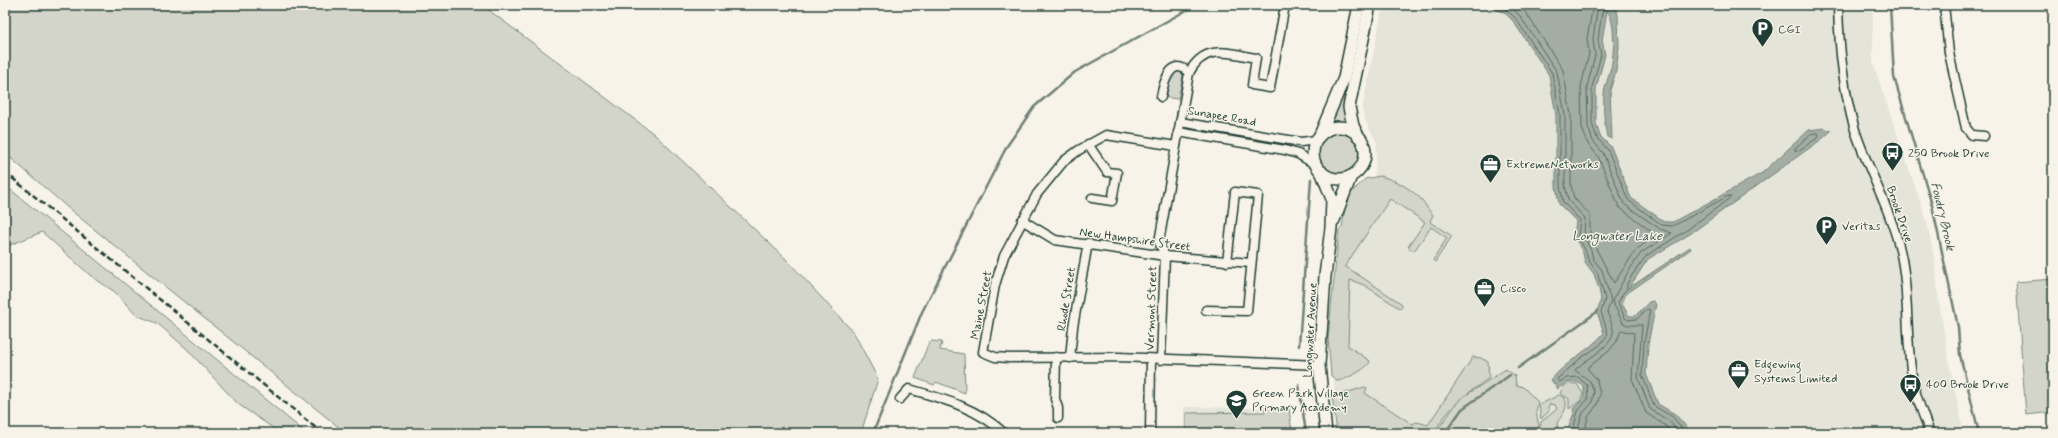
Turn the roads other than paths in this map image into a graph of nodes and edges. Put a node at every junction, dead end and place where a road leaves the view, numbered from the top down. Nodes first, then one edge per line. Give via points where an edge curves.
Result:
1 (1285, 5) edge
2 (1359, 5) edge
3 (1370, 5) edge
4 (1838, 5) edge
5 (1944, 5) edge
6 (1189, 73) junction
7 (1161, 97) dead end
8 (1180, 122) junction
9 (1178, 132) junction
10 (1984, 136) dead end
11 (1318, 138) junction
12 (1359, 138) junction
13 (1088, 144) junction
14 (1176, 146) junction
15 (1318, 168) junction
16 (1351, 176) junction
17 (1092, 198) dead end
18 (1022, 220) junction
19 (1331, 228) junction
20 (1088, 244) junction
21 (1165, 256) junction
22 (1228, 262) junction
23 (1251, 263) junction
24 (1206, 310) dead end
25 (1056, 358) junction
26 (1070, 358) junction
27 (1151, 359) junction
28 (1162, 360) junction
29 (1319, 365) junction
30 (900, 399) dead end
31 (1058, 418) dead end
32 (1004, 433) edge
33 (1150, 433) edge
34 (1326, 433) edge
35 (1930, 433) edge

1 - 6 street via 1270,88 1252,85 1256,58 1221,53 1208,54 1196,61
2 - 11 street via 1344,78
3 - 12 street via 1349,107 1353,126
4 - 35 street, Brook Drive via 1841,63 1849,106 1855,131 1899,247 1906,278 1912,376 1917,399
5 - 10 street via 1949,53 1966,128 1972,135
6 - 7 street via 1182,68 1169,72 1164,79
6 - 8 street
8 - 9 street, Sunapee Road
8 - 11 street, Sunapee Road via 1301,142
9 - 14 street, Vermont Street
9 - 15 street, Sunapee Road via 1285,150 1298,154
11 - 12 street via 1331,129 1342,127 1352,131
11 - 15 street via 1313,152
12 - 16 street via 1364,148 1363,160
13 - 14 street, Maine Street via 1106,135
13 - 17 street via 1107,172 1117,173 1112,201
13 - 18 street, Maine Street via 1064,161 1050,177
14 - 21 street, Vermont Street via 1159,242
15 - 16 street via 1333,178
15 - 19 street, Longwater Avenue via 1332,199
16 - 19 street, Longwater Avenue
18 - 20 street, New Hampshire Street via 1055,240
18 - 25 street, Maine Street via 1004,256 995,286 984,352 994,357
19 - 29 street, Longwater Avenue
20 - 21 street, New Hampshire Street
20 - 26 street, Rhode Street
21 - 22 street, New Hampshire Street
21 - 28 street, Vermont Street
22 - 23 street, New Hampshire Street
22 - 23 street via 1236,192 1258,195
23 - 24 street via 1247,311
25 - 26 street, Maine Street
25 - 31 street via 1055,399
26 - 27 street, Maine Street
27 - 28 street, Maine Street
27 - 33 street
28 - 29 street, Maine Street
29 - 34 street, Longwater Avenue
30 - 32 street via 909,389 941,398 976,412

